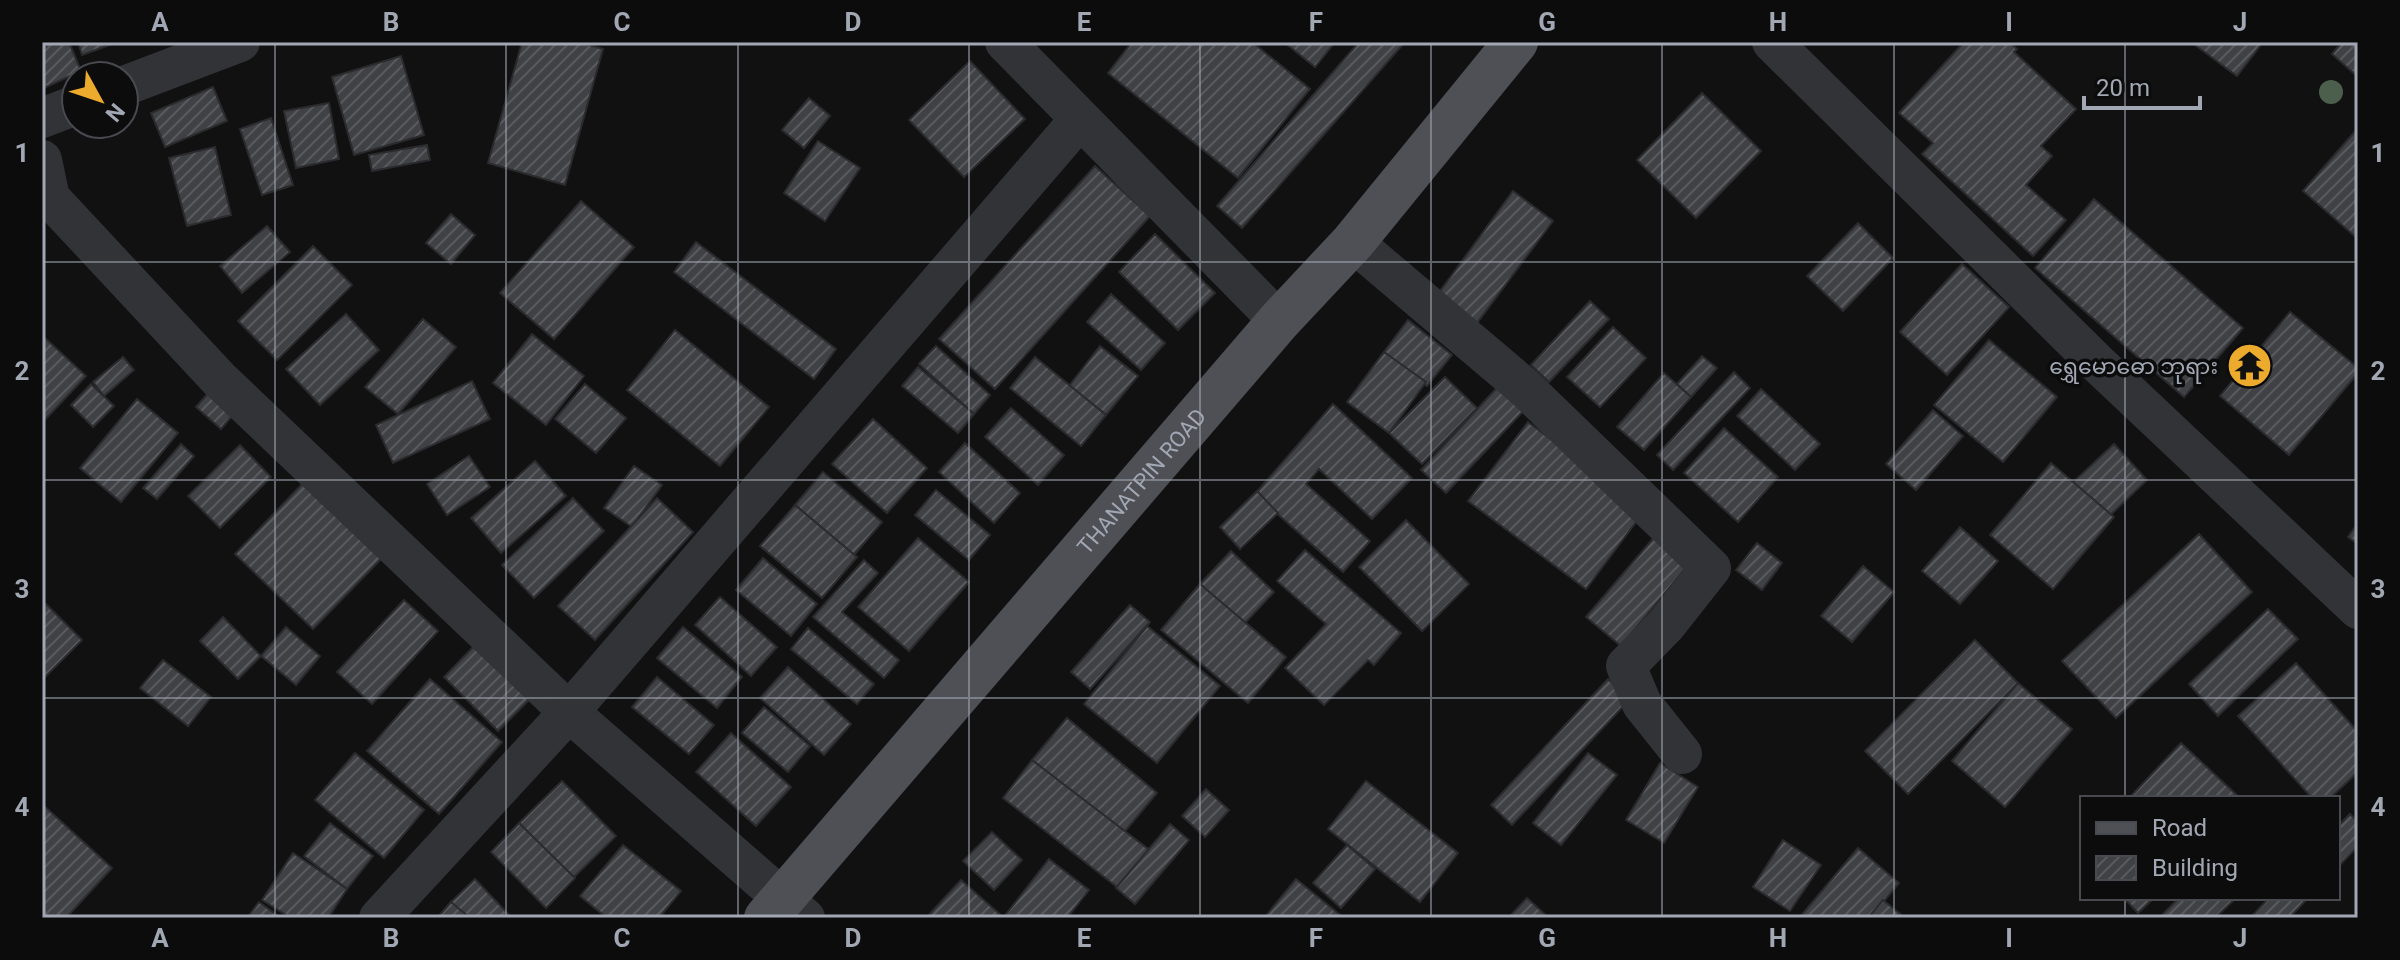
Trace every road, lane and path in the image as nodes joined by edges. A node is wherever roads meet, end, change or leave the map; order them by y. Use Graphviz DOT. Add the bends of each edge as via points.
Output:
graph roads {
  1 [pos="240,42"];
  2 [pos="1005,42"];
  3 [pos="1516,42"];
  4 [pos="1772,42"];
  5 [pos="140,80"];
  6 [pos="1080,119"];
  7 [pos="42,160"];
  8 [pos="1353,242"];
  9 [pos="1279,321"];
  10 [pos="2358,609"];
  11 [pos="569,712"];
  12 [pos="1682,754"];
  13 [pos="785,912"];
  14 [pos="379,918"];
  1 -- 5 [label="street"];
  2 -- 6 [label="street"];
  3 -- 8 [label="main road, THANATPIN ROAD"];
  4 -- 10 [label="street" via="2095,361"];
  6 -- 9 [label="street"];
  6 -- 11 [label="street"];
  7 -- 11 [label="street" via="50,198 219,379"];
  8 -- 9 [label="main road, THANATPIN ROAD"];
  8 -- 12 [label="street" via="1525,388 1711,568 1626,666 1642,704"];
  9 -- 13 [label="main road, THANATPIN ROAD"];
  11 -- 13 [label="street"];
  11 -- 14 [label="street"];
}
